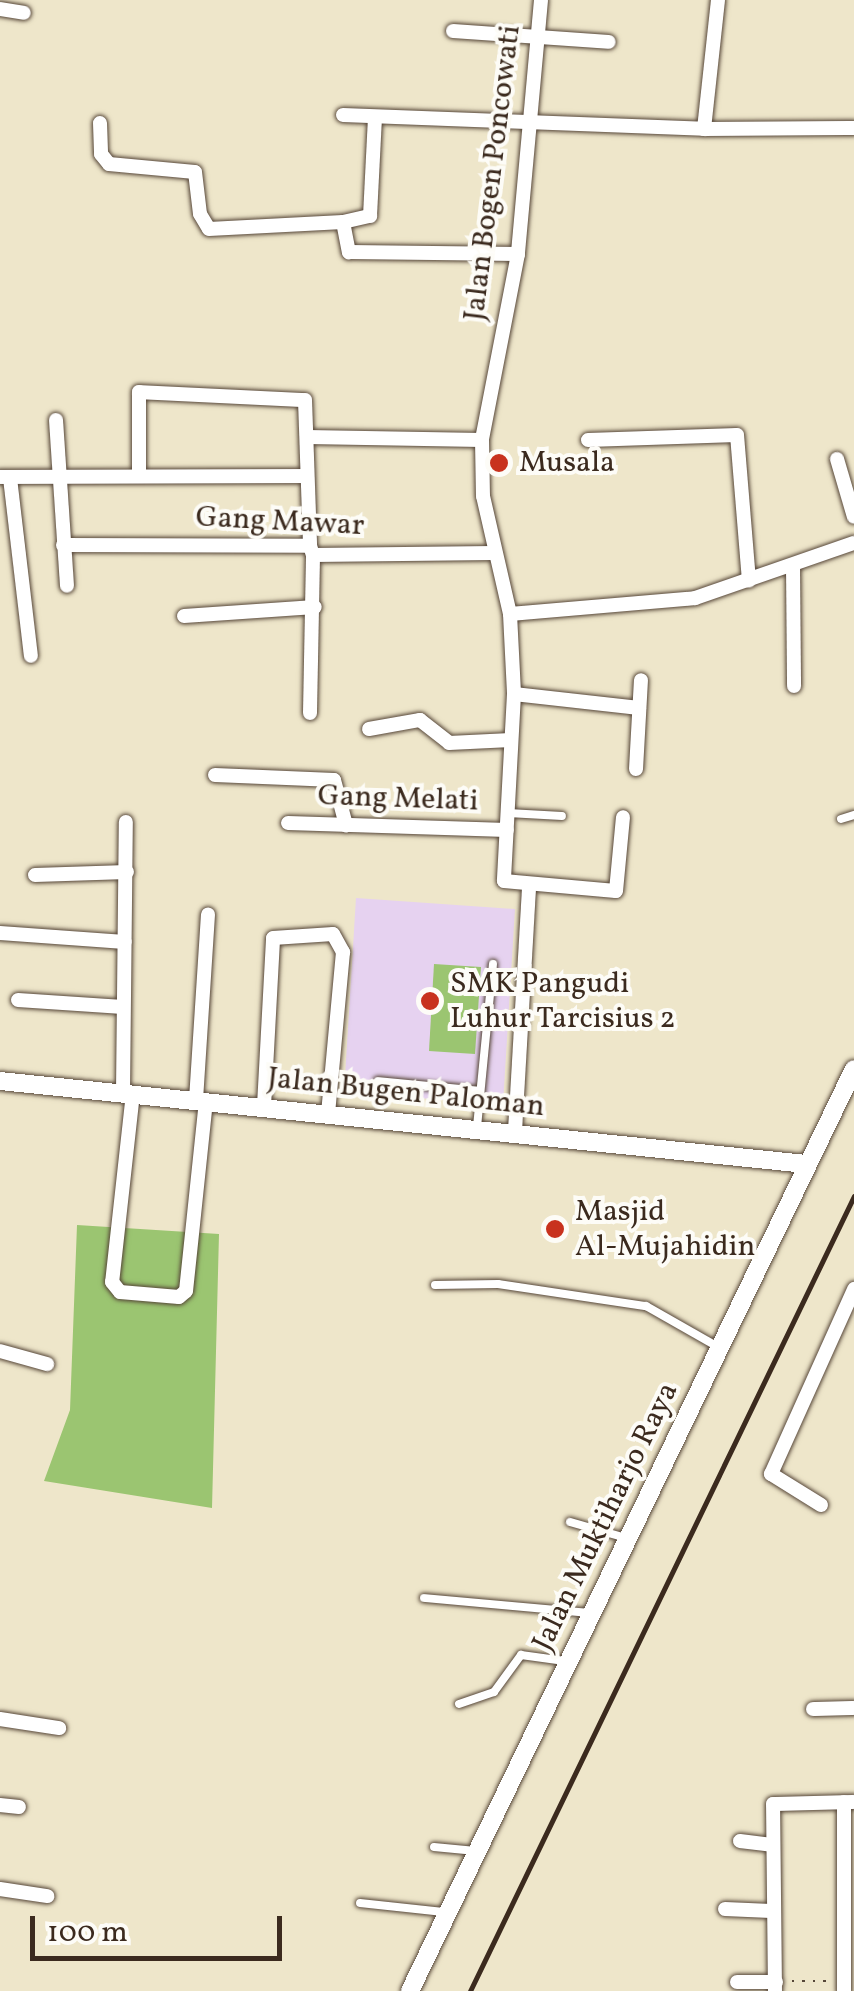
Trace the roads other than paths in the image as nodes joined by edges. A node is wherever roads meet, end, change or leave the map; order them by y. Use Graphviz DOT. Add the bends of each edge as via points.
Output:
graph roads {
  1 [pos="540,0"];
  2 [pos="718,0"];
  3 [pos="0,9"];
  4 [pos="24,14"];
  5 [pos="454,31"];
  6 [pos="538,38"];
  7 [pos="609,42"];
  8 [pos="344,115"];
  9 [pos="375,117"];
  10 [pos="530,120"];
  11 [pos="100,123"];
  12 [pos="854,128"];
  13 [pos="704,129"];
  14 [pos="343,222"];
  15 [pos="518,254"];
  16 [pos="56,420"];
  17 [pos="307,437"];
  18 [pos="482,440"];
  19 [pos="588,440"];
  20 [pos="837,459"];
  21 [pos="139,474"];
  22 [pos="58,476"];
  23 [pos="304,476"];
  24 [pos="5,478"];
  25 [pos="854,517"];
  26 [pos="854,542"];
  27 [pos="63,545"];
  28 [pos="312,550"];
  29 [pos="494,553"];
  30 [pos="792,565"];
  31 [pos="749,582"];
  32 [pos="68,586"];
  33 [pos="315,607"];
  34 [pos="510,614"];
  35 [pos="184,616"];
  36 [pos="32,656"];
  37 [pos="641,680"];
  38 [pos="794,686"];
  39 [pos="514,694"];
  40 [pos="639,708"];
  41 [pos="310,713"];
  42 [pos="369,729"];
  43 [pos="511,740"];
  44 [pos="636,769"];
  45 [pos="215,775"];
  46 [pos="508,813"];
  47 [pos="854,814"];
  48 [pos="562,816"];
  49 [pos="623,816"];
  50 [pos="841,818"];
  51 [pos="126,822"];
  52 [pos="288,823"];
  53 [pos="346,824"];
  54 [pos="507,830"];
  55 [pos="127,872"];
  56 [pos="34,875"];
  57 [pos="529,888"];
  58 [pos="208,914"];
  59 [pos="0,933"];
  60 [pos="126,942"];
  61 [pos="493,964"];
  62 [pos="18,1000"];
  63 [pos="123,1007"];
  64 [pos="854,1069"];
  65 [pos="378,1080"];
  66 [pos="0,1081"];
  67 [pos="128,1092"];
  68 [pos="480,1092"];
  69 [pos="201,1100"];
  70 [pos="264,1106"];
  71 [pos="328,1112"];
  72 [pos="478,1127"];
  73 [pos="515,1131"];
  74 [pos="806,1164"];
  75 [pos="436,1286"];
  76 [pos="854,1289"];
  77 [pos="720,1348"];
  78 [pos="0,1352"];
  79 [pos="47,1364"];
  80 [pos="821,1505"];
  81 [pos="570,1522"];
  82 [pos="626,1538"];
  83 [pos="424,1598"];
  84 [pos="588,1613"];
  85 [pos="565,1661"];
  86 [pos="459,1704"];
  87 [pos="854,1708"];
  88 [pos="813,1709"];
  89 [pos="0,1719"];
  90 [pos="59,1728"];
  91 [pos="849,1802"];
  92 [pos="0,1805"];
  93 [pos="19,1807"];
  94 [pos="740,1841"];
  95 [pos="772,1845"];
  96 [pos="434,1848"];
  97 [pos="476,1851"];
  98 [pos="0,1889"];
  99 [pos="47,1896"];
  100 [pos="360,1903"];
  101 [pos="725,1909"];
  102 [pos="772,1911"];
  103 [pos="444,1912"];
  104 [pos="850,1944"];
  105 [pos="736,1982"];
  106 [pos="775,1986"];
  107 [pos="844,1986"];
  108 [pos="414,1990"];
  1 -- 6 [label="street, Jalan Bogen Poncowati"];
  2 -- 13 [label="street"];
  3 -- 4 [label="street"];
  5 -- 6 [label="street"];
  6 -- 7 [label="street"];
  6 -- 10 [label="street, Jalan Bogen Poncowati"];
  8 -- 9 [label="street"];
  9 -- 10 [label="street"];
  9 -- 14 [label="street" via="370,216"];
  10 -- 13 [label="street"];
  10 -- 15 [label="street, Jalan Bogen Poncowati"];
  11 -- 14 [label="street" via="100,154 109,164 195,172 200,214 210,229"];
  12 -- 13 [label="street"];
  14 -- 15 [label="street" via="349,252"];
  15 -- 18 [label="street, Jalan Bogen Poncowati"];
  16 -- 22 [label="street"];
  17 -- 18 [label="street"];
  17 -- 21 [label="street" via="305,400 139,392"];
  17 -- 23 [label="street"];
  18 -- 29 [label="street, Jalan Bogen Poncowati"];
  19 -- 31 [label="street" via="736,434"];
  20 -- 25 [label="street"];
  21 -- 22 [label="street"];
  21 -- 23 [label="street"];
  22 -- 24 [label="street"];
  22 -- 27 [label="street"];
  23 -- 28 [label="street"];
  24 -- 36 [label="street"];
  26 -- 30 [label="street"];
  27 -- 28 [label="street, Gang Mawar"];
  27 -- 32 [label="street"];
  28 -- 29 [label="street, Gang Mawar"];
  28 -- 33 [label="street"];
  29 -- 34 [label="street, Jalan Bogen Poncowati"];
  30 -- 31 [label="street"];
  30 -- 38 [label="street"];
  31 -- 34 [label="street" via="695,598"];
  33 -- 35 [label="street"];
  33 -- 41 [label="street"];
  34 -- 39 [label="street, Jalan Bogen Poncowati"];
  37 -- 40 [label="street"];
  39 -- 40 [label="street"];
  39 -- 43 [label="street, Jalan Bogen Poncowati"];
  40 -- 44 [label="street"];
  42 -- 43 [label="street" via="420,720 449,743"];
  43 -- 46 [label="street, Jalan Bogen Poncowati"];
  45 -- 53 [label="street" via="334,780"];
  46 -- 48 [label="lane"];
  46 -- 54 [label="street, Jalan Bogen Poncowati"];
  47 -- 50 [label="lane"];
  49 -- 57 [label="street" via="616,891"];
  51 -- 55 [label="street"];
  52 -- 53 [label="street, Gang Melati"];
  53 -- 54 [label="street, Gang Melati"];
  54 -- 57 [label="street, Jalan Bogen Poncowati" via="508,884"];
  55 -- 56 [label="street"];
  55 -- 60 [label="street"];
  57 -- 73 [label="street"];
  58 -- 69 [label="street"];
  59 -- 60 [label="street"];
  60 -- 63 [label="street"];
  61 -- 68 [label="lane"];
  62 -- 63 [label="street"];
  63 -- 67 [label="street"];
  64 -- 74 [label="street, Jalan Muktiharjo Raya"];
  65 -- 68 [label="lane"];
  66 -- 67 [label="street, Jalan Bugen Paloman"];
  67 -- 69 [label="street, Jalan Bugen Paloman"];
  67 -- 69 [label="street" via="112,1282 120,1292 179,1297 186,1291"];
  68 -- 72 [label="lane"];
  69 -- 70 [label="street, Jalan Bugen Paloman"];
  70 -- 71 [label="street, Jalan Bugen Paloman"];
  70 -- 71 [label="street" via="273,938 332,934 343,952"];
  71 -- 72 [label="street, Jalan Bugen Paloman"];
  72 -- 73 [label="street, Jalan Bugen Paloman"];
  73 -- 74 [label="street, Jalan Bugen Paloman"];
  74 -- 77 [label="street, Jalan Muktiharjo Raya"];
  75 -- 77 [label="lane" via="498,1284 646,1306"];
  76 -- 80 [label="street" via="771,1474"];
  77 -- 82 [label="street, Jalan Muktiharjo Raya"];
  78 -- 79 [label="street"];
  81 -- 82 [label="lane"];
  82 -- 84 [label="street, Jalan Muktiharjo Raya"];
  83 -- 84 [label="lane"];
  84 -- 85 [label="street, Jalan Muktiharjo Raya"];
  85 -- 86 [label="lane" via="521,1655 494,1692"];
  85 -- 97 [label="street, Jalan Muktiharjo Raya"];
  87 -- 88 [label="street"];
  89 -- 90 [label="street"];
  91 -- 95 [label="street" via="776,1802"];
  91 -- 104 [label="street"];
  92 -- 93 [label="street"];
  94 -- 95 [label="street"];
  95 -- 102 [label="street"];
  96 -- 97 [label="lane"];
  97 -- 103 [label="street, Jalan Muktiharjo Raya"];
  98 -- 99 [label="street"];
  100 -- 103 [label="lane"];
  101 -- 102 [label="street"];
  102 -- 106 [label="street"];
  103 -- 108 [label="street, Jalan Muktiharjo Raya"];
  104 -- 107 [label="street"];
  105 -- 106 [label="street"];
}
